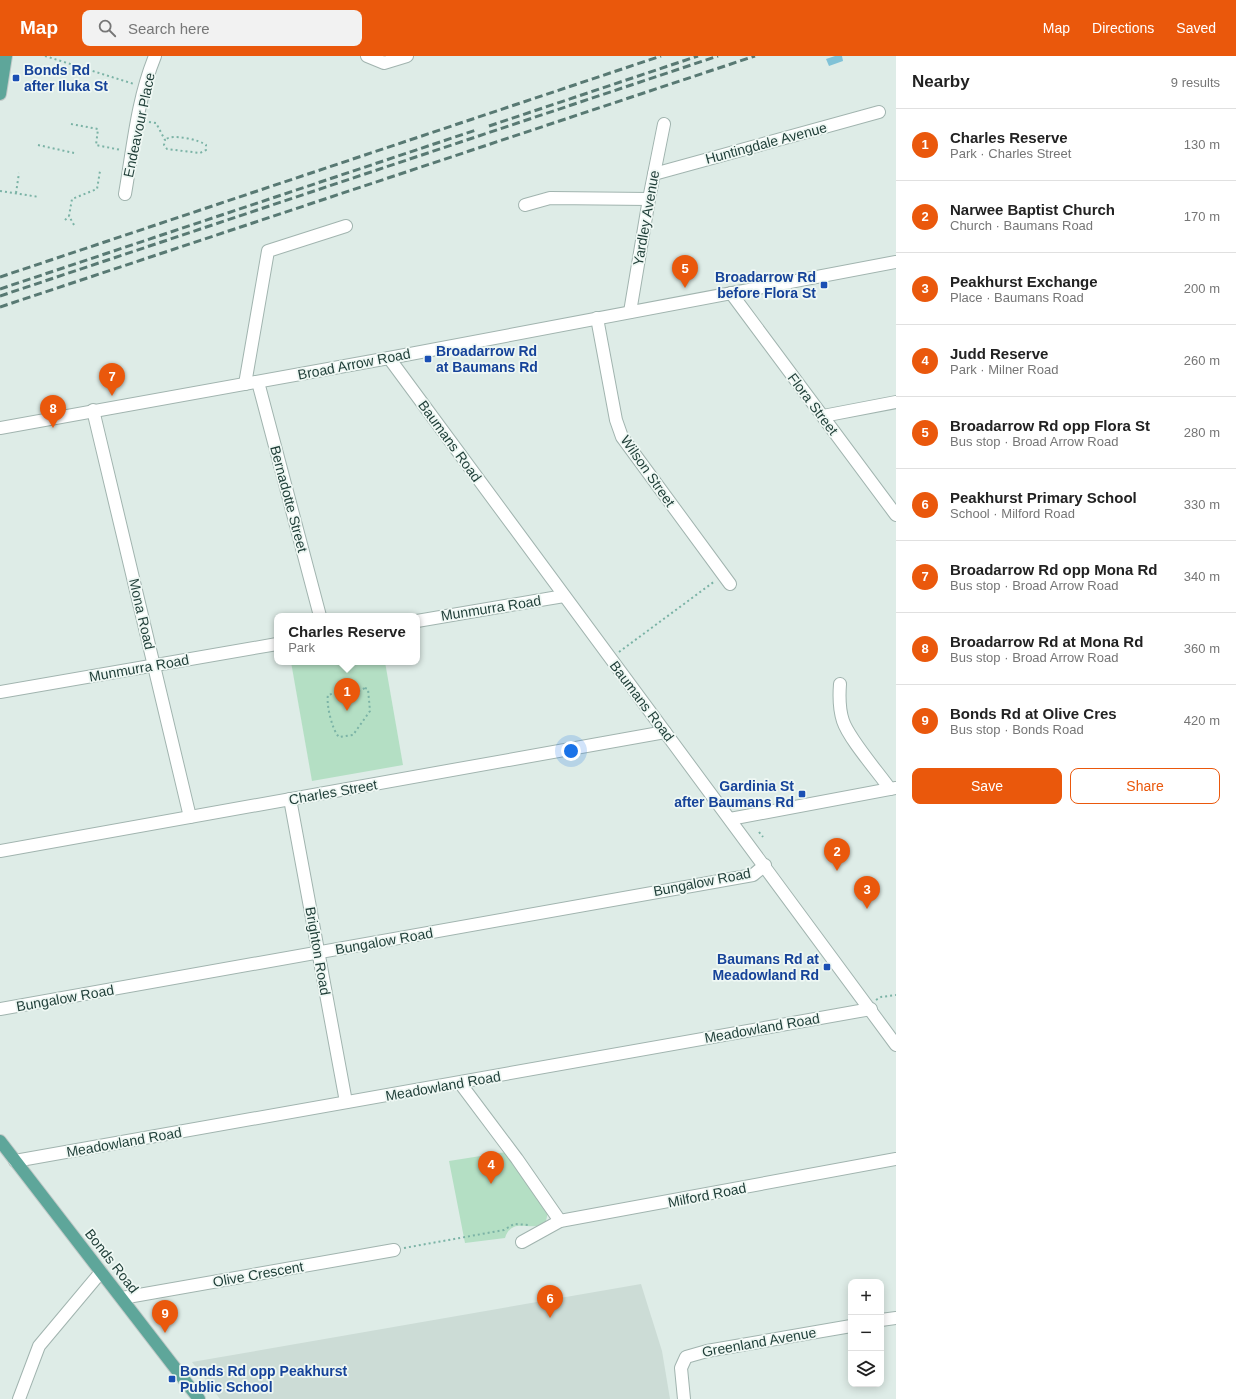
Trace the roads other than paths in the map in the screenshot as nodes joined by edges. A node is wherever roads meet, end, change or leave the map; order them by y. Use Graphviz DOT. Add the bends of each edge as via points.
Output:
graph roads {
  1 [pos="6,56"];
  2 [pos="155,56"];
  3 [pos="407,56"];
  4 [pos="369,57"];
  5 [pos="0,94"];
  6 [pos="879,112"];
  7 [pos="664,124"];
  8 [pos="654,174"];
  9 [pos="125,194"];
  10 [pos="649,199"];
  11 [pos="525,205"];
  12 [pos="346,226"];
  13 [pos="896,262"];
  14 [pos="730,293"];
  15 [pos="630,312"];
  16 [pos="597,318"];
  17 [pos="389,358"];
  18 [pos="258,382"];
  19 [pos="245,384"];
  20 [pos="896,402"];
  21 [pos="93,410"];
  22 [pos="823,416"];
  23 [pos="0,428"];
  24 [pos="896,515"];
  25 [pos="726,580"];
  26 [pos="564,596"];
  27 [pos="319,613"];
  28 [pos="420,620"];
  29 [pos="274,645"];
  30 [pos="154,666"];
  31 [pos="840,684"];
  32 [pos="0,692"];
  33 [pos="665,732"];
  34 [pos="893,788"];
  35 [pos="290,799"];
  36 [pos="190,817"];
  37 [pos="730,820"];
  38 [pos="0,851"];
  39 [pos="765,865"];
  40 [pos="319,952"];
  41 [pos="870,1007"];
  42 [pos="0,1009"];
  43 [pos="896,1045"];
  44 [pos="460,1083"];
  45 [pos="346,1102"];
  46 [pos="0,1141"];
  47 [pos="896,1159"];
  48 [pos="15,1161"];
  49 [pos="560,1221"];
  50 [pos="522,1242"];
  51 [pos="394,1250"];
  52 [pos="101,1272"];
  53 [pos="122,1298"];
  54 [pos="896,1318"];
  55 [pos="884,1320"];
  56 [pos="848,1327"];
  57 [pos="19,1399"];
  58 [pos="199,1399"];
  59 [pos="684,1399"];
  1 -- 5 [label="main road"];
  2 -- 9 [label="street, Endeavour Place" via="145,87"];
  3 -- 4 [label="street" via="384,62"];
  6 -- 8 [label="street, Huntingdale Avenue"];
  7 -- 8 [label="street, Yardley Avenue"];
  8 -- 10 [label="street, Yardley Avenue"];
  10 -- 11 [label="street" via="550,198"];
  10 -- 15 [label="street, Yardley Avenue"];
  12 -- 19 [label="street" via="268,251"];
  13 -- 14 [label="street, Broad Arrow Road"];
  14 -- 15 [label="street, Broad Arrow Road"];
  14 -- 22 [label="street, Flora Street"];
  15 -- 16 [label="street, Broad Arrow Road"];
  16 -- 17 [label="street, Broad Arrow Road"];
  16 -- 25 [label="street, Wilson Street" via="616,420 622,437"];
  17 -- 18 [label="street, Broad Arrow Road"];
  17 -- 26 [label="street, Baumans Road"];
  18 -- 19 [label="street, Broad Arrow Road"];
  18 -- 27 [label="street, Bernadotte Street"];
  19 -- 21 [label="street, Broad Arrow Road"];
  20 -- 22 [label="street"];
  21 -- 23 [label="street, Broad Arrow Road"];
  21 -- 30 [label="street, Mona Road"];
  22 -- 24 [label="street, Flora Street"];
  26 -- 28 [label="street, Munmurra Road"];
  26 -- 33 [label="street, Baumans Road"];
  29 -- 30 [label="street, Munmurra Road"];
  30 -- 32 [label="street, Munmurra Road"];
  30 -- 36 [label="street, Mona Road"];
  31 -- 34 [label="street" via="843,722 850,735"];
  33 -- 35 [label="street, Charles Street"];
  33 -- 37 [label="street, Baumans Road"];
  34 -- 37 [label="street"];
  35 -- 36 [label="street, Charles Street"];
  35 -- 40 [label="street, Brighton Road"];
  36 -- 38 [label="street, Charles Street"];
  37 -- 39 [label="street, Baumans Road"];
  39 -- 40 [label="street, Bungalow Road" via="753,875"];
  39 -- 41 [label="street, Baumans Road"];
  40 -- 42 [label="street, Bungalow Road"];
  40 -- 45 [label="street, Brighton Road"];
  41 -- 43 [label="street, Baumans Road"];
  41 -- 44 [label="street, Meadowland Road"];
  44 -- 45 [label="street, Meadowland Road"];
  44 -- 49 [label="street"];
  45 -- 48 [label="street, Meadowland Road"];
  46 -- 48 [label="main road, Bonds Road"];
  47 -- 49 [label="street, Milford Road"];
  48 -- 52 [label="main road, Bonds Road"];
  49 -- 50 [label="street, Milford Road"];
  51 -- 53 [label="street, Olive Crescent"];
  52 -- 53 [label="main road, Bonds Road"];
  52 -- 57 [label="street" via="39,1346"];
  53 -- 58 [label="main road, Bonds Road"];
  54 -- 55 [label="street"];
  56 -- 59 [label="street, Greenland Avenue" via="707,1351 686,1357 681,1368"];
}
